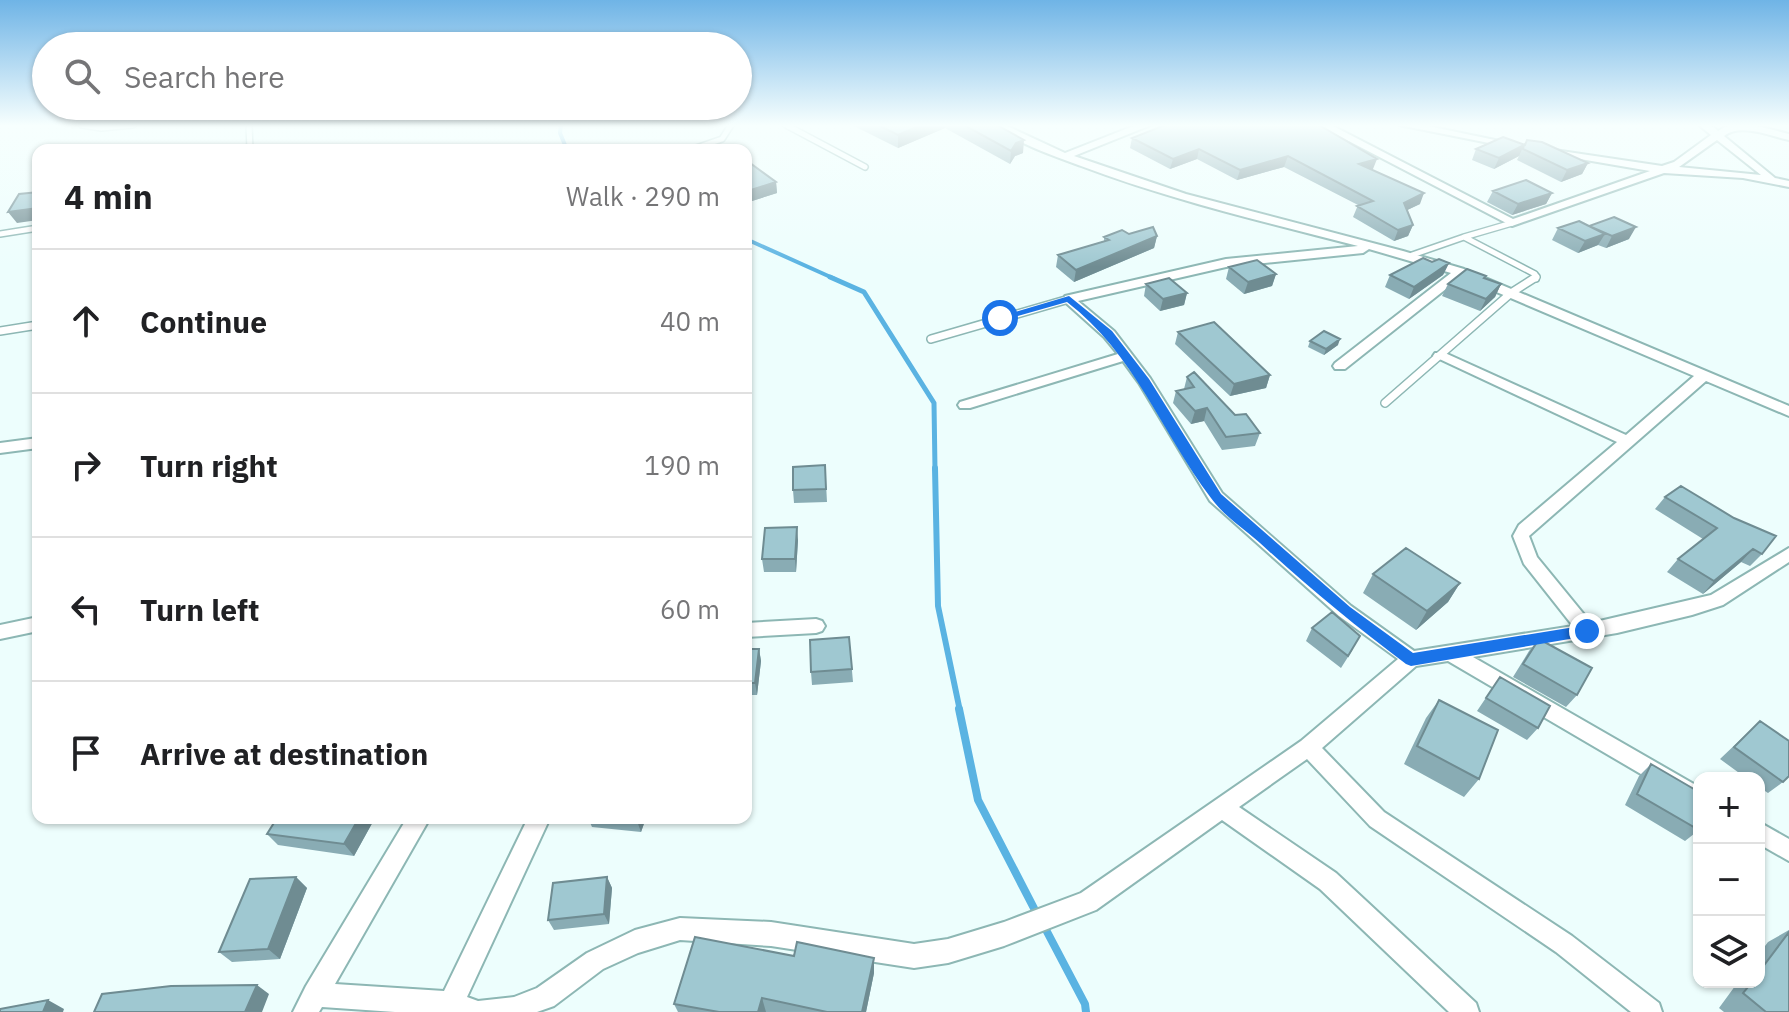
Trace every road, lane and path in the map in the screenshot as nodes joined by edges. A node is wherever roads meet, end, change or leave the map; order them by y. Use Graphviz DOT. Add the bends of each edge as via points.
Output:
graph roads {
  1 [pos="1115,172"];
  2 [pos="1414,172"];
  3 [pos="1650,172"];
  4 [pos="1690,172"];
  5 [pos="1765,172"];
  6 [pos="1776,181"];
  7 [pos="1789,186"];
  8 [pos="1512,223"];
  9 [pos="32,229"];
  10 [pos="0,234"];
  11 [pos="1464,237"];
  12 [pos="1384,248"];
  13 [pos="1412,255"];
  14 [pos="1460,272"];
  15 [pos="1511,293"];
  16 [pos="1069,299"];
  17 [pos="32,326"];
  18 [pos="0,331"];
  19 [pos="931,339"];
  20 [pos="1126,356"];
  21 [pos="1440,356"];
  22 [pos="1340,366"];
  23 [pos="1703,376"];
  24 [pos="1385,403"];
  25 [pos="965,405"];
  26 [pos="1789,411"];
  27 [pos="1627,441"];
  28 [pos="32,444"];
  29 [pos="0,448"];
  30 [pos="1789,554"];
  31 [pos="32,625"];
  32 [pos="816,626"];
  33 [pos="752,630"];
  34 [pos="1587,631"];
  35 [pos="0,632"];
  36 [pos="1451,653"];
  37 [pos="1411,659"];
  38 [pos="1308,747"];
  39 [pos="1693,794"];
  40 [pos="1221,807"];
  41 [pos="415,824"];
  42 [pos="536,824"];
  43 [pos="1765,836"];
  44 [pos="1789,851"];
  45 [pos="310,1003"];
  46 [pos="451,1004"];
  47 [pos="479,1012"];
  48 [pos="1467,1012"];
  49 [pos="1650,1012"];
  1 -- 12 [label="street" via="1255,216"];
  2 -- 8 [label="street"];
  3 -- 8 [label="street"];
  4 -- 6 [label="street"];
  5 -- 6 [label="street"];
  6 -- 7 [label="street"];
  8 -- 11 [label="lane"];
  9 -- 10 [label="lane"];
  11 -- 13 [label="lane"];
  11 -- 15 [label="lane" via="1538,276"];
  12 -- 13 [label="street"];
  12 -- 16 [label="street" via="1226,263"];
  13 -- 14 [label="street"];
  14 -- 15 [label="street"];
  14 -- 22 [label="street"];
  15 -- 21 [label="lane"];
  15 -- 23 [label="street"];
  16 -- 19 [label="lane"];
  16 -- 20 [label="street" via="1103,327"];
  17 -- 18 [label="lane"];
  20 -- 25 [label="street"];
  20 -- 37 [label="street" via="1216,497 1345,611"];
  21 -- 24 [label="lane"];
  21 -- 27 [label="street"];
  23 -- 26 [label="street"];
  23 -- 27 [label="street"];
  27 -- 34 [label="street" via="1521,536 1530,560"];
  28 -- 29 [label="street"];
  30 -- 34 [label="street" via="1717,600"];
  31 -- 35 [label="street"];
  32 -- 33 [label="street"];
  34 -- 36 [label="street"];
  36 -- 37 [label="street"];
  36 -- 39 [label="street"];
  37 -- 38 [label="street"];
  38 -- 40 [label="street"];
  38 -- 49 [label="street" via="1377,819 1564,944"];
  40 -- 47 [label="street" via="1088,902 948,951 914,956 771,934 680,929 595,961 545,997 514,1009"];
  40 -- 48 [label="street" via="1328,881"];
  41 -- 45 [label="street"];
  42 -- 46 [label="street"];
  43 -- 44 [label="street"];
  45 -- 46 [label="street"];
  46 -- 47 [label="street"];
}
